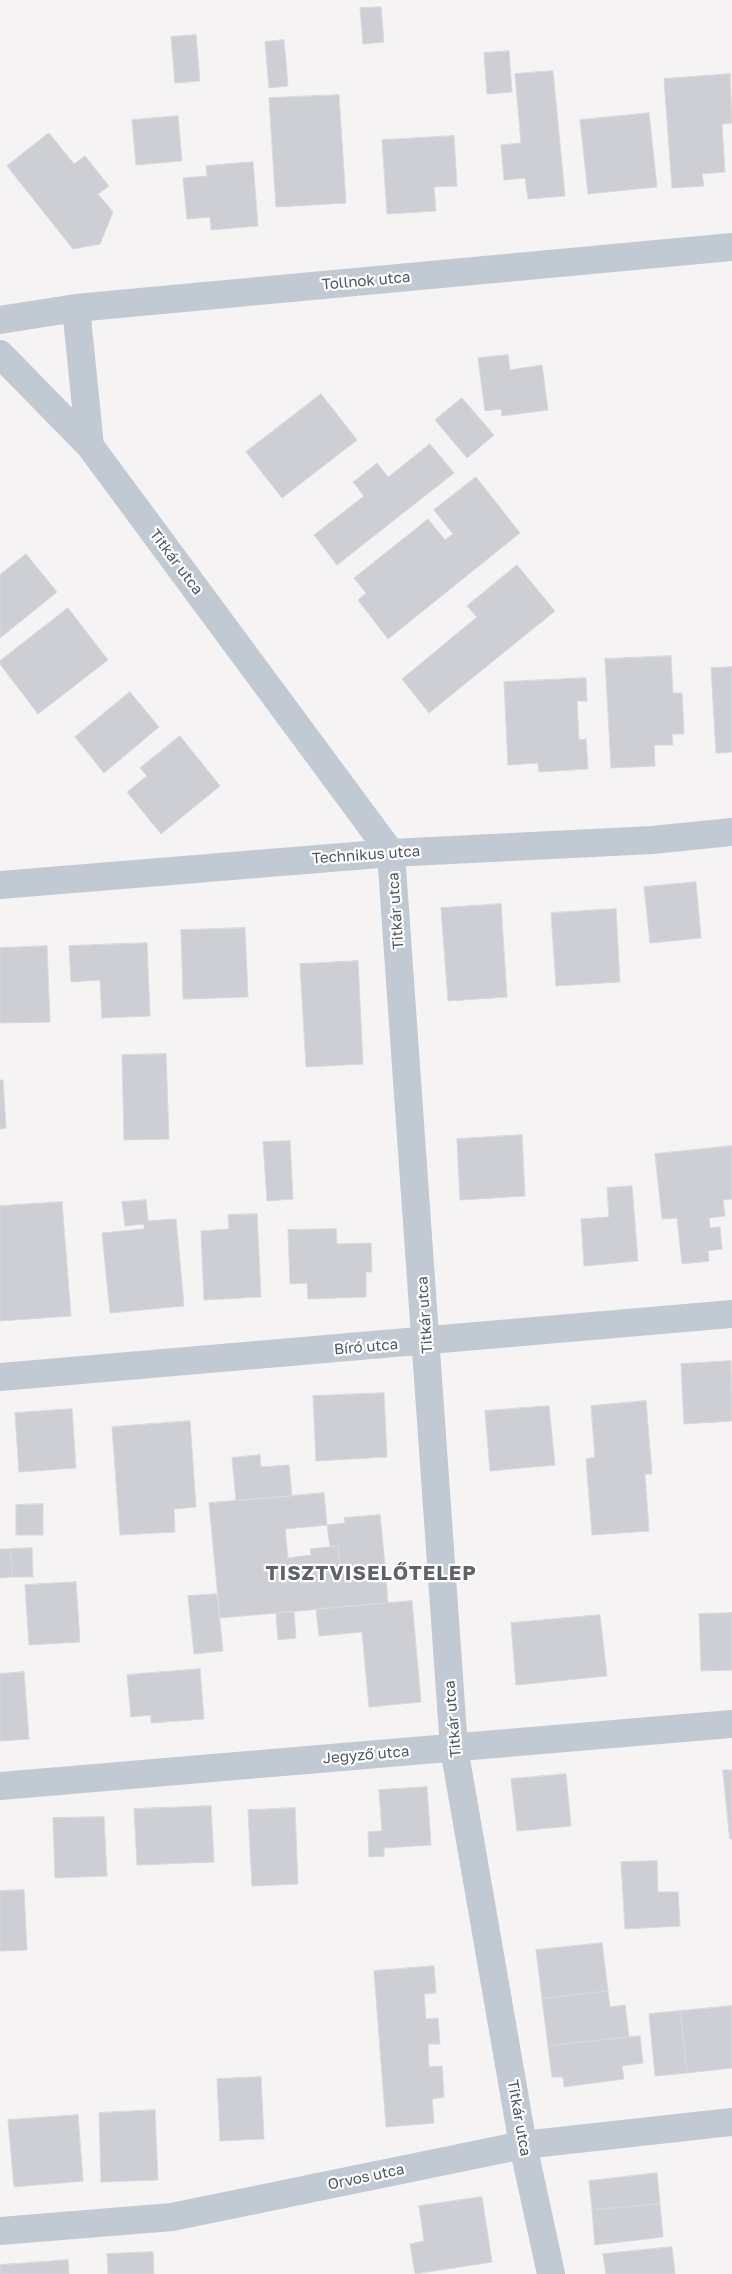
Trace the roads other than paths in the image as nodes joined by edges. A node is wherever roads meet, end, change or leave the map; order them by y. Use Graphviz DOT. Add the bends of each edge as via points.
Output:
graph roads {
  1 [pos="732,246"];
  2 [pos="76,308"];
  3 [pos="0,320"];
  4 [pos="0,354"];
  5 [pos="90,446"];
  6 [pos="732,832"];
  7 [pos="391,853"];
  8 [pos="0,885"];
  9 [pos="732,1314"];
  10 [pos="427,1342"];
  11 [pos="0,1377"];
  12 [pos="732,1724"];
  13 [pos="454,1748"];
  14 [pos="0,1786"];
  15 [pos="732,2122"];
  16 [pos="523,2145"];
  17 [pos="0,2231"];
  18 [pos="551,2274"];
  1 -- 2 [label="street, Tollnok utca"];
  2 -- 3 [label="street, Tollnok utca"];
  2 -- 5 [label="street"];
  4 -- 5 [label="street, Titkár utca"];
  5 -- 7 [label="street, Titkár utca"];
  6 -- 7 [label="street, Technikus utca" via="652,840"];
  7 -- 8 [label="street, Technikus utca"];
  7 -- 10 [label="street, Titkár utca"];
  9 -- 10 [label="street, Bíró utca"];
  10 -- 11 [label="street, Bíró utca"];
  10 -- 13 [label="street, Titkár utca"];
  12 -- 13 [label="street, Jegyző utca"];
  13 -- 14 [label="street, Jegyző utca"];
  13 -- 16 [label="street, Titkár utca"];
  15 -- 16 [label="street, Orvos utca"];
  16 -- 17 [label="street, Orvos utca" via="172,2217"];
  16 -- 18 [label="street, Titkár utca"];
}
